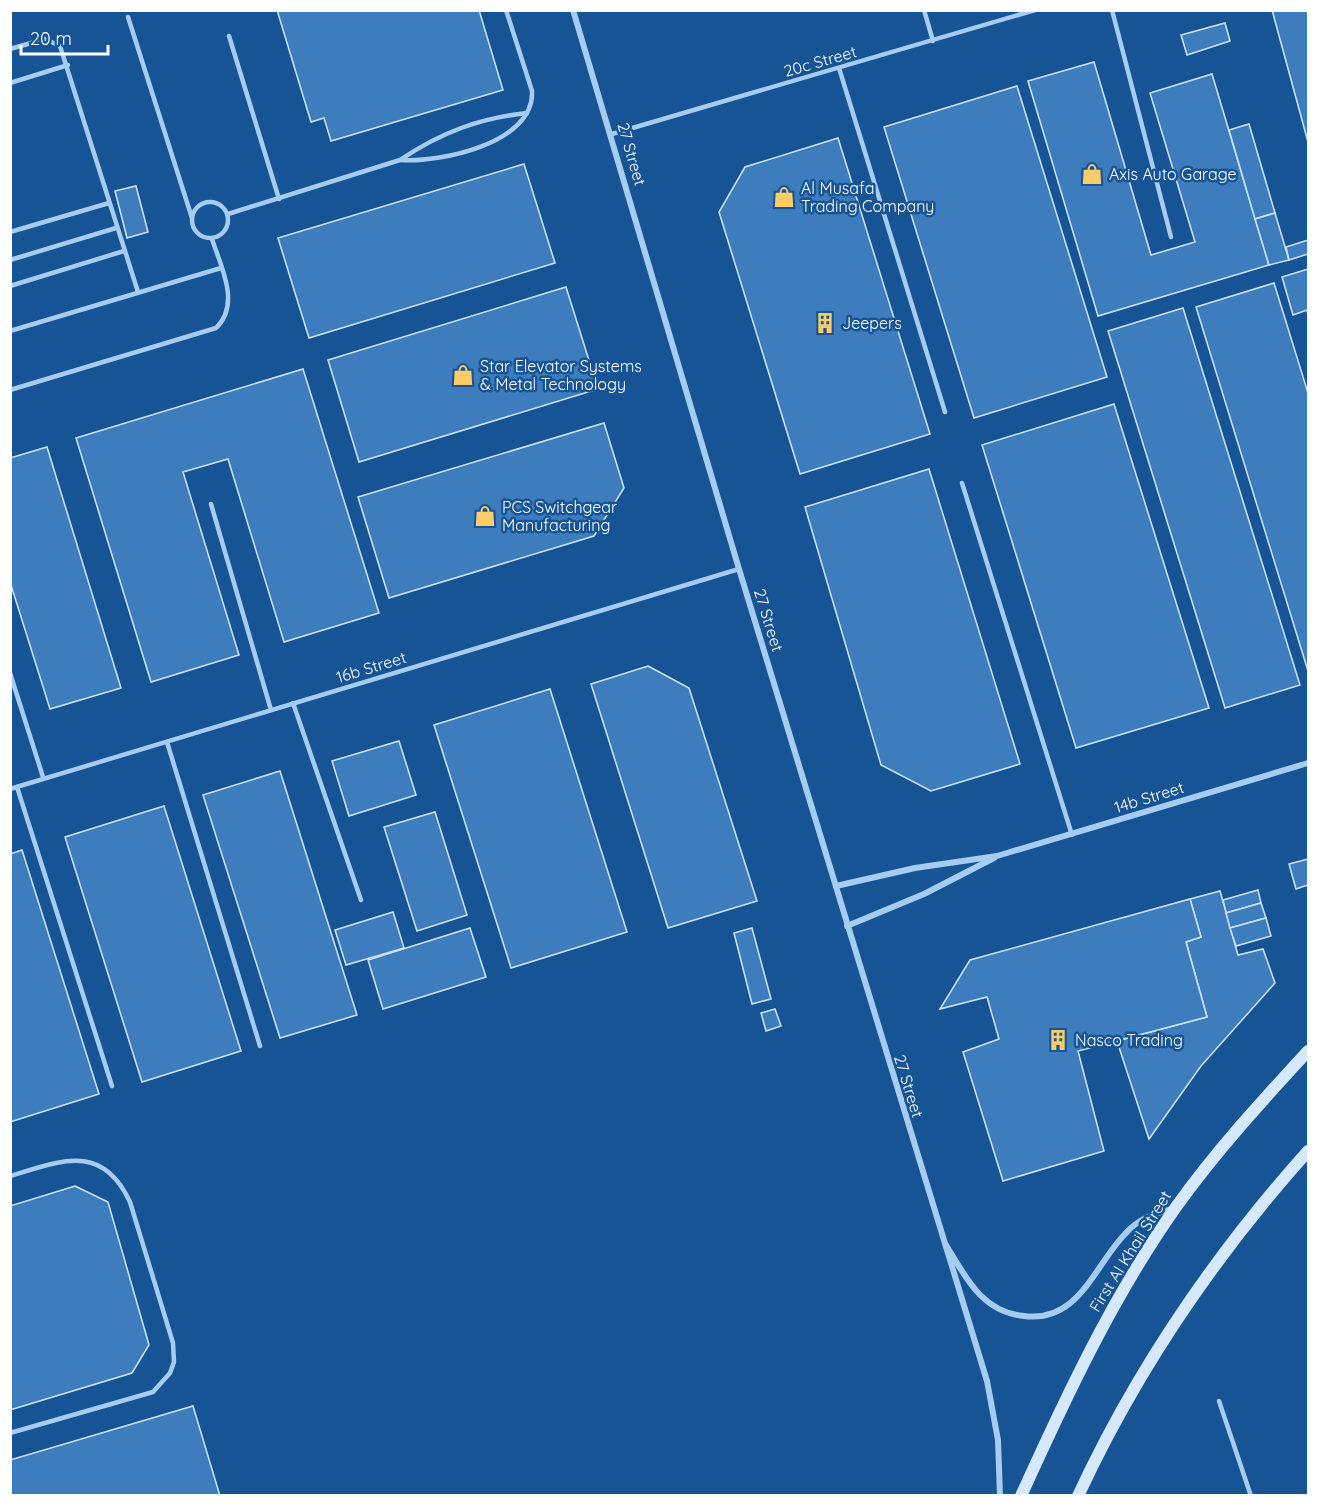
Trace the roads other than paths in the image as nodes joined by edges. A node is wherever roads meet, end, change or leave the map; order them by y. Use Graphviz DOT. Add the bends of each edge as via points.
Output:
graph roads {
  1 [pos="506,10"];
  2 [pos="573,10"];
  3 [pos="924,10"];
  4 [pos="1035,10"];
  5 [pos="1112,10"];
  6 [pos="128,17"];
  7 [pos="230,36"];
  8 [pos="933,41"];
  9 [pos="10,49"];
  10 [pos="68,66"];
  11 [pos="839,68"];
  12 [pos="10,82"];
  13 [pos="527,113"];
  14 [pos="612,134"];
  15 [pos="400,160"];
  16 [pos="279,199"];
  17 [pos="109,203"];
  18 [pos="228,214"];
  19 [pos="192,218"];
  20 [pos="116,228"];
  21 [pos="10,232"];
  22 [pos="1171,237"];
  23 [pos="212,239"];
  24 [pos="124,251"];
  25 [pos="10,260"];
  26 [pos="221,268"];
  27 [pos="10,286"];
  28 [pos="138,292"];
  29 [pos="10,331"];
  30 [pos="10,390"];
  31 [pos="945,412"];
  32 [pos="962,483"];
  33 [pos="211,504"];
  34 [pos="739,569"];
  35 [pos="10,673"];
  36 [pos="293,703"];
  37 [pos="271,710"];
  38 [pos="167,741"];
  39 [pos="1308,763"];
  40 [pos="43,777"];
  41 [pos="17,787"];
  42 [pos="10,789"];
  43 [pos="1072,835"];
  44 [pos="997,856"];
  45 [pos="836,886"];
  46 [pos="361,900"];
  47 [pos="847,926"];
  48 [pos="260,1046"];
  49 [pos="1308,1051"];
  50 [pos="111,1086"];
  51 [pos="1308,1151"];
  52 [pos="10,1176"];
  53 [pos="1175,1208"];
  54 [pos="941,1237"];
  55 [pos="1219,1401"];
  56 [pos="10,1433"];
  57 [pos="1000,1496"];
  58 [pos="1021,1496"];
  59 [pos="1078,1496"];
  60 [pos="1251,1496"];
  1 -- 13 [label="lane" via="532,91"];
  2 -- 14 [label="street, 27 Street"];
  3 -- 8 [label="lane"];
  4 -- 8 [label="lane, 20c Street"];
  5 -- 22 [label="lane"];
  6 -- 19 [label="lane"];
  7 -- 16 [label="lane"];
  8 -- 11 [label="lane, 20c Street"];
  9 -- 10 [label="lane" via="51,39 60,46"];
  10 -- 12 [label="lane"];
  10 -- 17 [label="lane"];
  11 -- 14 [label="lane, 20c Street"];
  11 -- 31 [label="lane"];
  13 -- 15 [label="lane" via="464,125"];
  13 -- 15 [label="lane" via="479,148 440,159"];
  14 -- 34 [label="street, 27 Street"];
  15 -- 16 [label="lane"];
  16 -- 18 [label="lane"];
  17 -- 20 [label="lane"];
  17 -- 21 [label="lane"];
  18 -- 19 [label="lane" via="224,207 208,201 201,204"];
  18 -- 23 [label="lane" via="226,230"];
  19 -- 23 [label="lane" via="197,233"];
  20 -- 24 [label="lane"];
  20 -- 25 [label="lane"];
  23 -- 26 [label="lane"];
  24 -- 27 [label="lane"];
  24 -- 28 [label="lane"];
  26 -- 28 [label="lane"];
  26 -- 30 [label="lane" via="230,307 216,328"];
  28 -- 29 [label="lane"];
  32 -- 43 [label="lane"];
  33 -- 37 [label="lane"];
  34 -- 36 [label="lane, 16b Street"];
  34 -- 45 [label="street, 27 Street"];
  35 -- 40 [label="lane"];
  36 -- 37 [label="lane, 16b Street"];
  36 -- 46 [label="lane"];
  37 -- 38 [label="lane, 16b Street"];
  38 -- 40 [label="lane, 16b Street"];
  38 -- 48 [label="lane"];
  39 -- 43 [label="street, 14b Street"];
  40 -- 41 [label="lane, 16b Street"];
  41 -- 42 [label="lane, 16b Street"];
  41 -- 50 [label="lane"];
  43 -- 44 [label="street, 14b Street"];
  44 -- 45 [label="street, 14b Street" via="915,868"];
  44 -- 47 [label="street, 14b Street" via="924,894"];
  45 -- 47 [label="street, 27 Street"];
  47 -- 54 [label="street, 27 Street"];
  49 -- 53 [label="main road, First Al Khail Street" via="1240,1125"];
  51 -- 59 [label="main road" via="1222,1255 1176,1320 1134,1388"];
  52 -- 56 [label="lane" via="67,1159 99,1167 122,1186 173,1343 174,1362 170,1373 153,1392"];
  53 -- 54 [label="street, 27 Street" via="1155,1212 1139,1221 1074,1301 1045,1315 1013,1315 984,1300"];
  53 -- 58 [label="main road, First Al Khail Street" via="1103,1326"];
  54 -- 57 [label="street, 27 Street" via="994,1410"];
  55 -- 60 [label="lane"];
}
